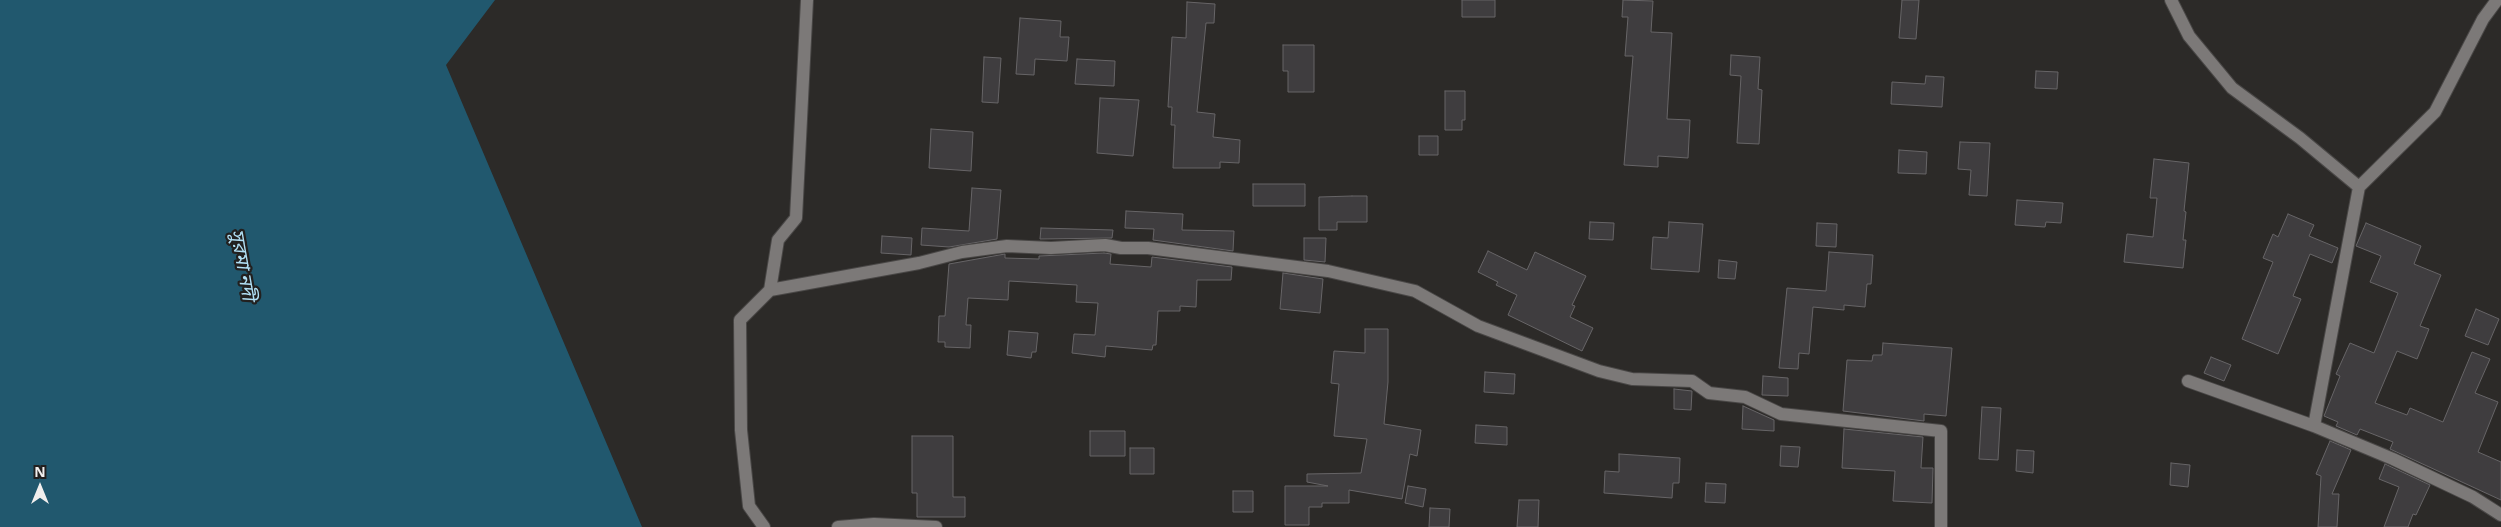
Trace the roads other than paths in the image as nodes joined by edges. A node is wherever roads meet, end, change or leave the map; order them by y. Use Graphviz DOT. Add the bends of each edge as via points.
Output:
graph roads {
  1 [pos="807,0"];
  2 [pos="2171,0"];
  3 [pos="2497,0"];
  4 [pos="2359,187"];
  5 [pos="770,290"];
  6 [pos="2188,381"];
  7 [pos="2314,426"];
  8 [pos="2501,515"];
  9 [pos="764,527"];
  10 [pos="838,527"];
  11 [pos="936,527"];
  12 [pos="1941,527"];
  1 -- 5 [label="street" via="796,218 778,240"];
  2 -- 4 [label="street" via="2189,36 2232,88"];
  3 -- 4 [label="street" via="2483,19 2435,112"];
  4 -- 7 [label="street"];
  5 -- 9 [label="street" via="740,320 741,430 749,506"];
  5 -- 12 [label="street" via="1007,246 1051,248 1105,244 1328,270 1415,291 1478,326 1599,371 1632,379 1692,381 1709,392 1745,397 1781,414 1941,431"];
  6 -- 7 [label="street"];
  7 -- 8 [label="street" via="2473,497"];
  10 -- 11 [label="street" via="874,524"];
}
